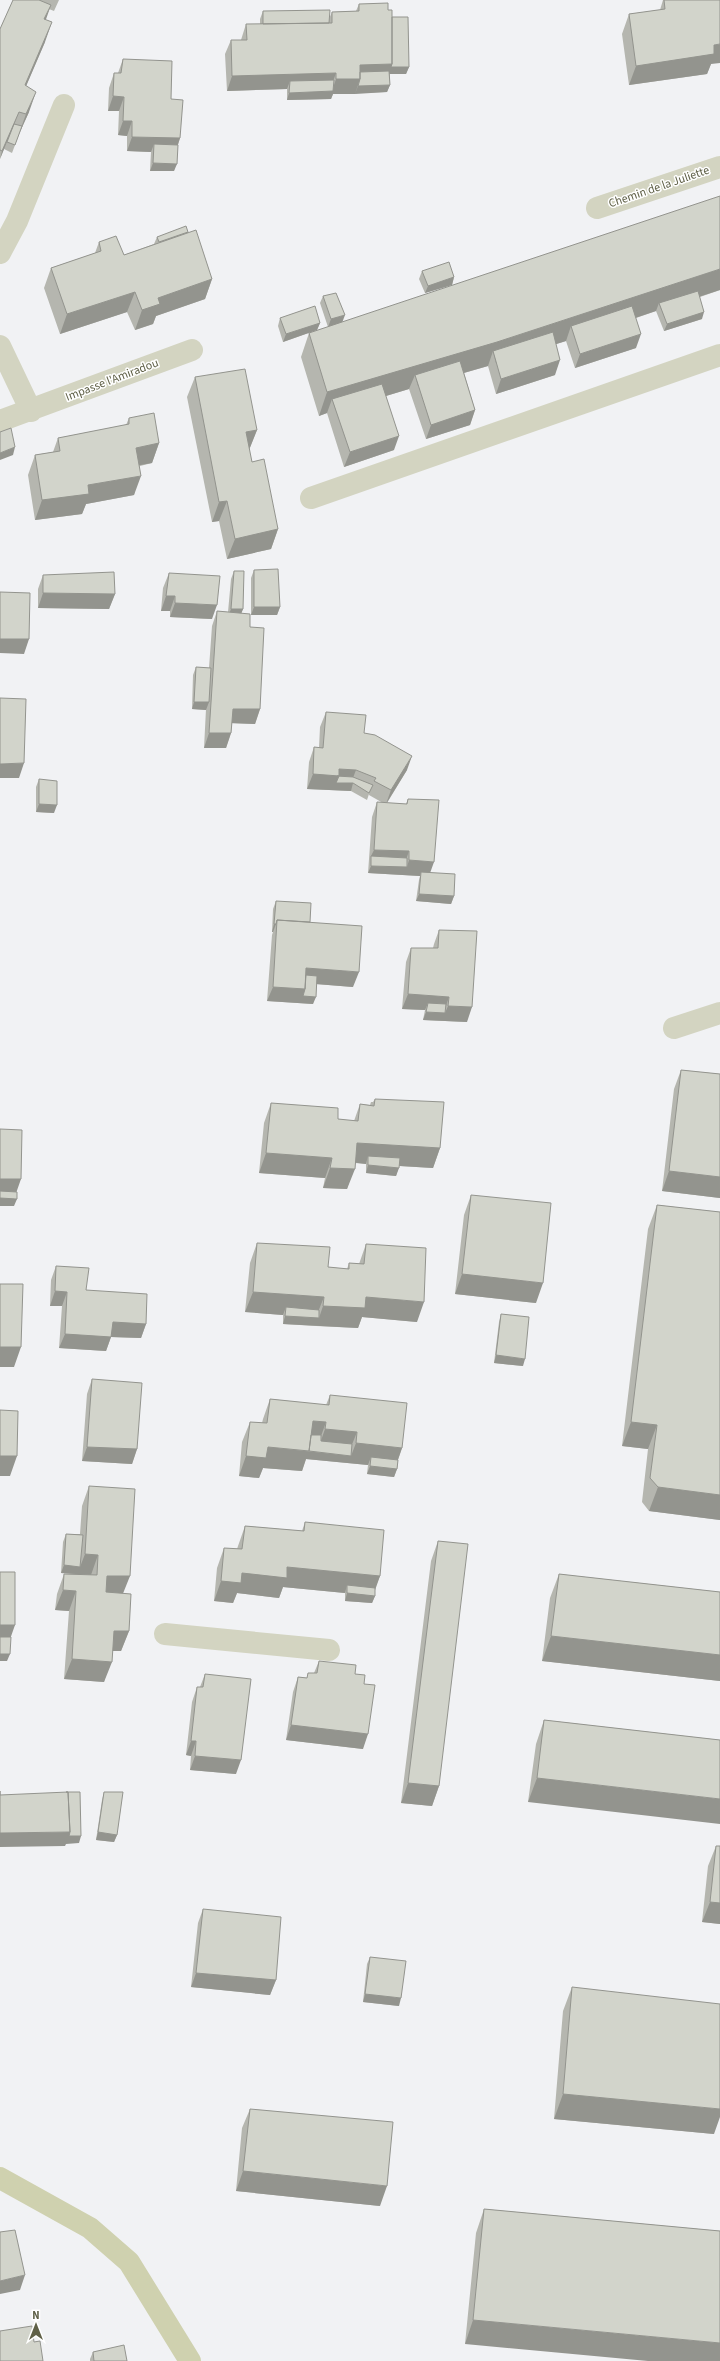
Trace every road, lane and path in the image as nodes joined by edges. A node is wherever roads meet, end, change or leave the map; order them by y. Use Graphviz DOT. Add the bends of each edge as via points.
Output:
graph roads {
  1 [pos="64,105"];
  2 [pos="720,167"];
  3 [pos="597,208"];
  4 [pos="0,253"];
  5 [pos="0,346"];
  6 [pos="192,350"];
  7 [pos="720,355"];
  8 [pos="31,411"];
  9 [pos="0,422"];
  10 [pos="311,498"];
  11 [pos="720,1013"];
  12 [pos="674,1028"];
  13 [pos="165,1634"];
  14 [pos="329,1650"];
  15 [pos="0,2178"];
  16 [pos="190,2361"];
  1 -- 4 [label="street" via="17,221"];
  2 -- 3 [label="street, Chemin de la Juliette"];
  5 -- 8 [label="street"];
  6 -- 8 [label="street, Impasse l'Amiradou"];
  7 -- 10 [label="street"];
  8 -- 9 [label="street, Impasse l'Amiradou"];
  11 -- 12 [label="street"];
  13 -- 14 [label="street"];
  15 -- 16 [label="main road" via="90,2228 129,2262"];
}
